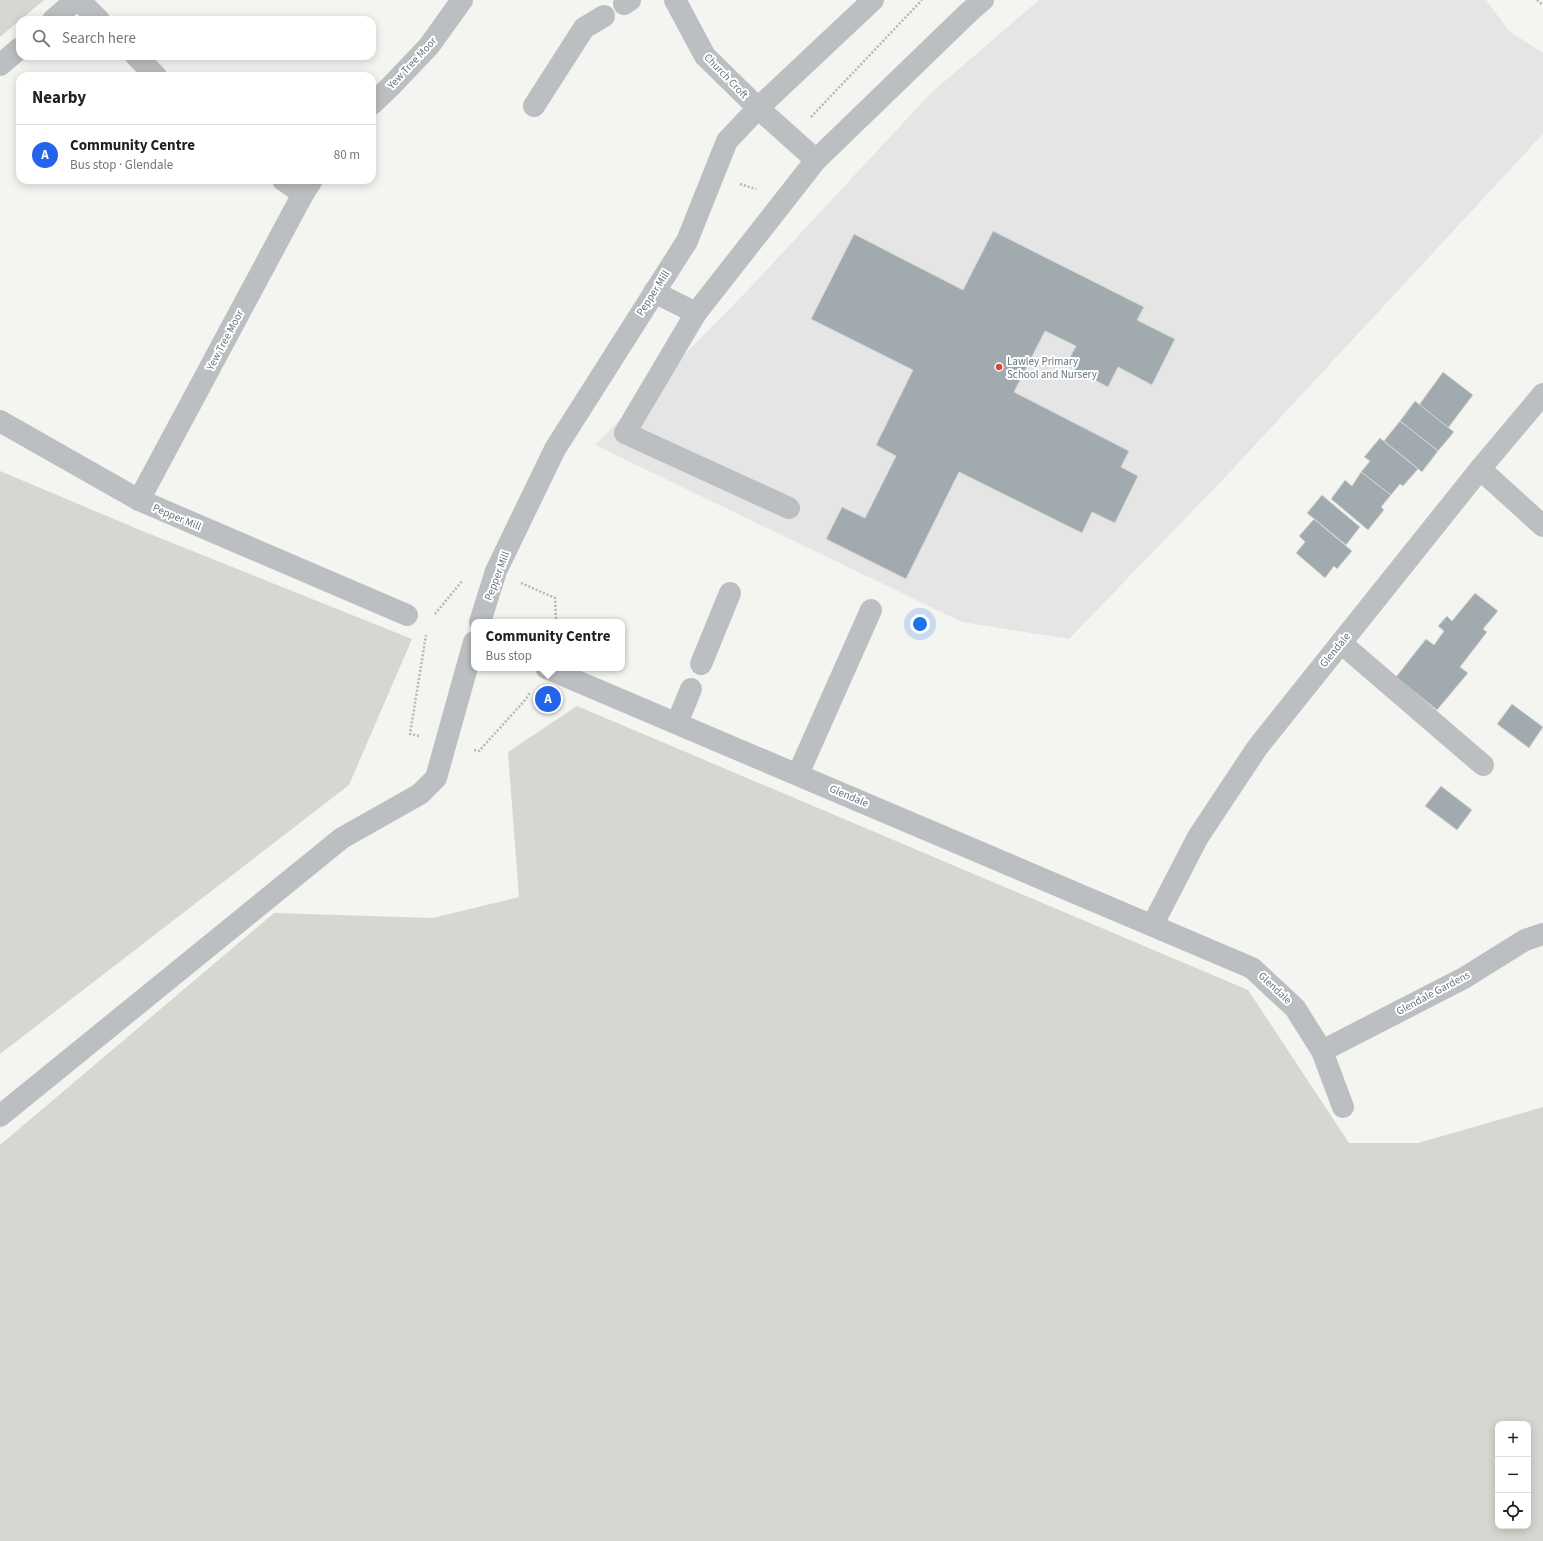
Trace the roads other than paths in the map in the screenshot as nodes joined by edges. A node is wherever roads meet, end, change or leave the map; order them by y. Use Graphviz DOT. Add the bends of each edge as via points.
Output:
graph roads {
  1 [pos="77,0"];
  2 [pos="462,0"];
  3 [pos="675,0"];
  4 [pos="873,0"];
  5 [pos="983,0"];
  6 [pos="58,16"];
  7 [pos="95,16"];
  8 [pos="604,16"];
  9 [pos="16,51"];
  10 [pos="140,60"];
  11 [pos="0,65"];
  12 [pos="152,72"];
  13 [pos="376,100"];
  14 [pos="534,106"];
  15 [pos="758,108"];
  16 [pos="816,160"];
  17 [pos="297,184"];
  18 [pos="308,187"];
  19 [pos="654,292"];
  20 [pos="696,313"];
  21 [pos="1543,394"];
  22 [pos="0,421"];
  23 [pos="1480,469"];
  24 [pos="139,500"];
  25 [pos="790,508"];
  26 [pos="1543,526"];
  27 [pos="730,593"];
  28 [pos="871,610"];
  29 [pos="407,615"];
  30 [pos="481,619"];
  31 [pos="1341,643"];
  32 [pos="471,654"];
  33 [pos="701,664"];
  34 [pos="553,671"];
  35 [pos="691,689"];
  36 [pos="677,723"];
  37 [pos="1483,765"];
  38 [pos="798,774"];
  39 [pos="1152,924"];
  40 [pos="1543,934"];
  41 [pos="1322,1051"];
  42 [pos="1343,1107"];
  43 [pos="0,1116"];
  1 -- 6 [label="street"];
  1 -- 7 [label="street"];
  2 -- 13 [label="street, Yew Tree Moor" via="429,46"];
  3 -- 15 [label="street, Church Croft" via="705,56"];
  4 -- 15 [label="street, Pepper Mill"];
  5 -- 16 [label="street"];
  8 -- 14 [label="street" via="584,28"];
  9 -- 11 [label="street"];
  10 -- 12 [label="street"];
  15 -- 16 [label="street, Church Croft"];
  15 -- 19 [label="street, Pepper Mill" via="727,141 687,241"];
  16 -- 20 [label="street"];
  17 -- 18 [label="street"];
  18 -- 24 [label="street, Yew Tree Moor"];
  19 -- 20 [label="street"];
  19 -- 30 [label="street, Pepper Mill" via="555,449 496,571"];
  20 -- 25 [label="street" via="625,433"];
  21 -- 23 [label="street, Glendale"];
  22 -- 24 [label="street, Pepper Mill"];
  23 -- 26 [label="street"];
  23 -- 31 [label="street, Glendale"];
  24 -- 29 [label="street, Pepper Mill"];
  27 -- 33 [label="street"];
  28 -- 38 [label="street"];
  31 -- 37 [label="street"];
  31 -- 39 [label="street, Glendale" via="1253,754 1198,837"];
  32 -- 43 [label="street" via="436,778 420,794 342,838"];
  34 -- 36 [label="street, Glendale"];
  35 -- 36 [label="street"];
  36 -- 38 [label="street, Glendale"];
  38 -- 39 [label="street, Glendale"];
  39 -- 41 [label="street, Glendale" via="1252,968 1295,1008"];
  40 -- 41 [label="street, Glendale Gardens" via="1525,940 1464,978"];
  41 -- 42 [label="street, Glendale"];
}
